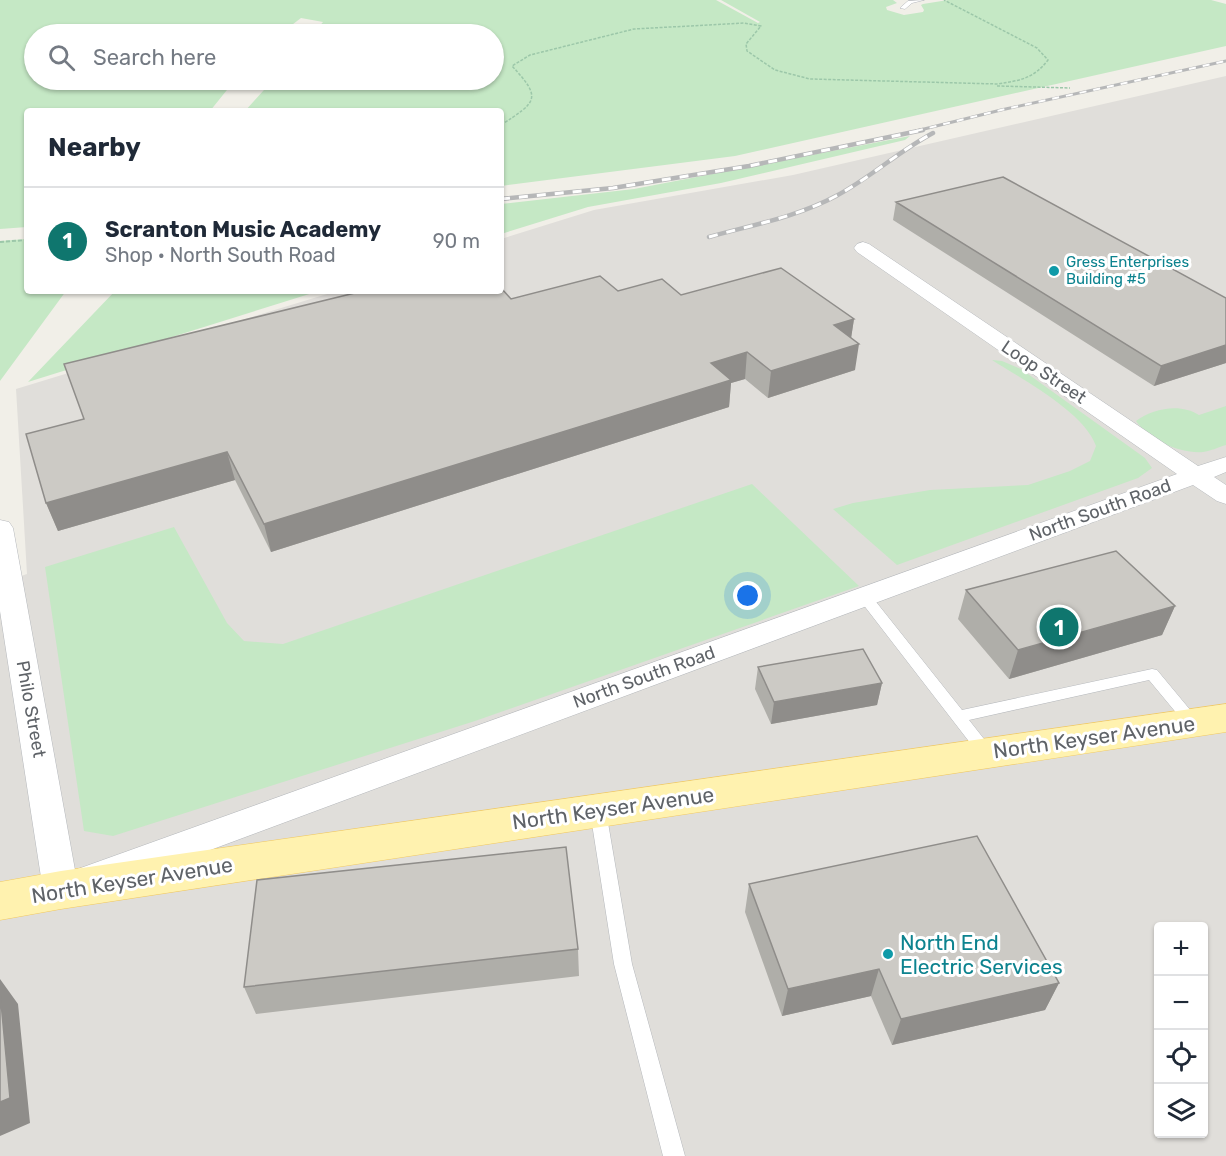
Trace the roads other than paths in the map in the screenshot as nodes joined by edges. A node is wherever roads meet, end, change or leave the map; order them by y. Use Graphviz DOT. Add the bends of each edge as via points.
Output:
graph roads {
  1 [pos="921,0"];
  2 [pos="908,1"];
  3 [pos="903,8"];
  4 [pos="863,248"];
  5 [pos="1226,464"];
  6 [pos="1195,475"];
  7 [pos="1226,496"];
  8 [pos="0,528"];
  9 [pos="864,596"];
  10 [pos="958,716"];
  11 [pos="1209,720"];
  12 [pos="987,753"];
  13 [pos="598,810"];
  14 [pos="61,890"];
  15 [pos="0,902"];
  16 [pos="674,1156"];
  1 -- 2 [label="lane"];
  2 -- 3 [label="lane"];
  4 -- 6 [label="street, Loop Street"];
  5 -- 6 [label="street, North South Road"];
  6 -- 7 [label="street, Loop Street"];
  6 -- 9 [label="street, North South Road"];
  8 -- 14 [label="street, Philo Street"];
  9 -- 10 [label="lane"];
  9 -- 14 [label="street, North South Road"];
  10 -- 11 [label="lane" via="1152,674"];
  10 -- 12 [label="lane"];
  11 -- 12 [label="main road, North Keyser Avenue"];
  12 -- 13 [label="main road, North Keyser Avenue"];
  13 -- 14 [label="main road, North Keyser Avenue"];
  13 -- 16 [label="lane" via="623,964"];
  14 -- 15 [label="main road, North Keyser Avenue"];
}
